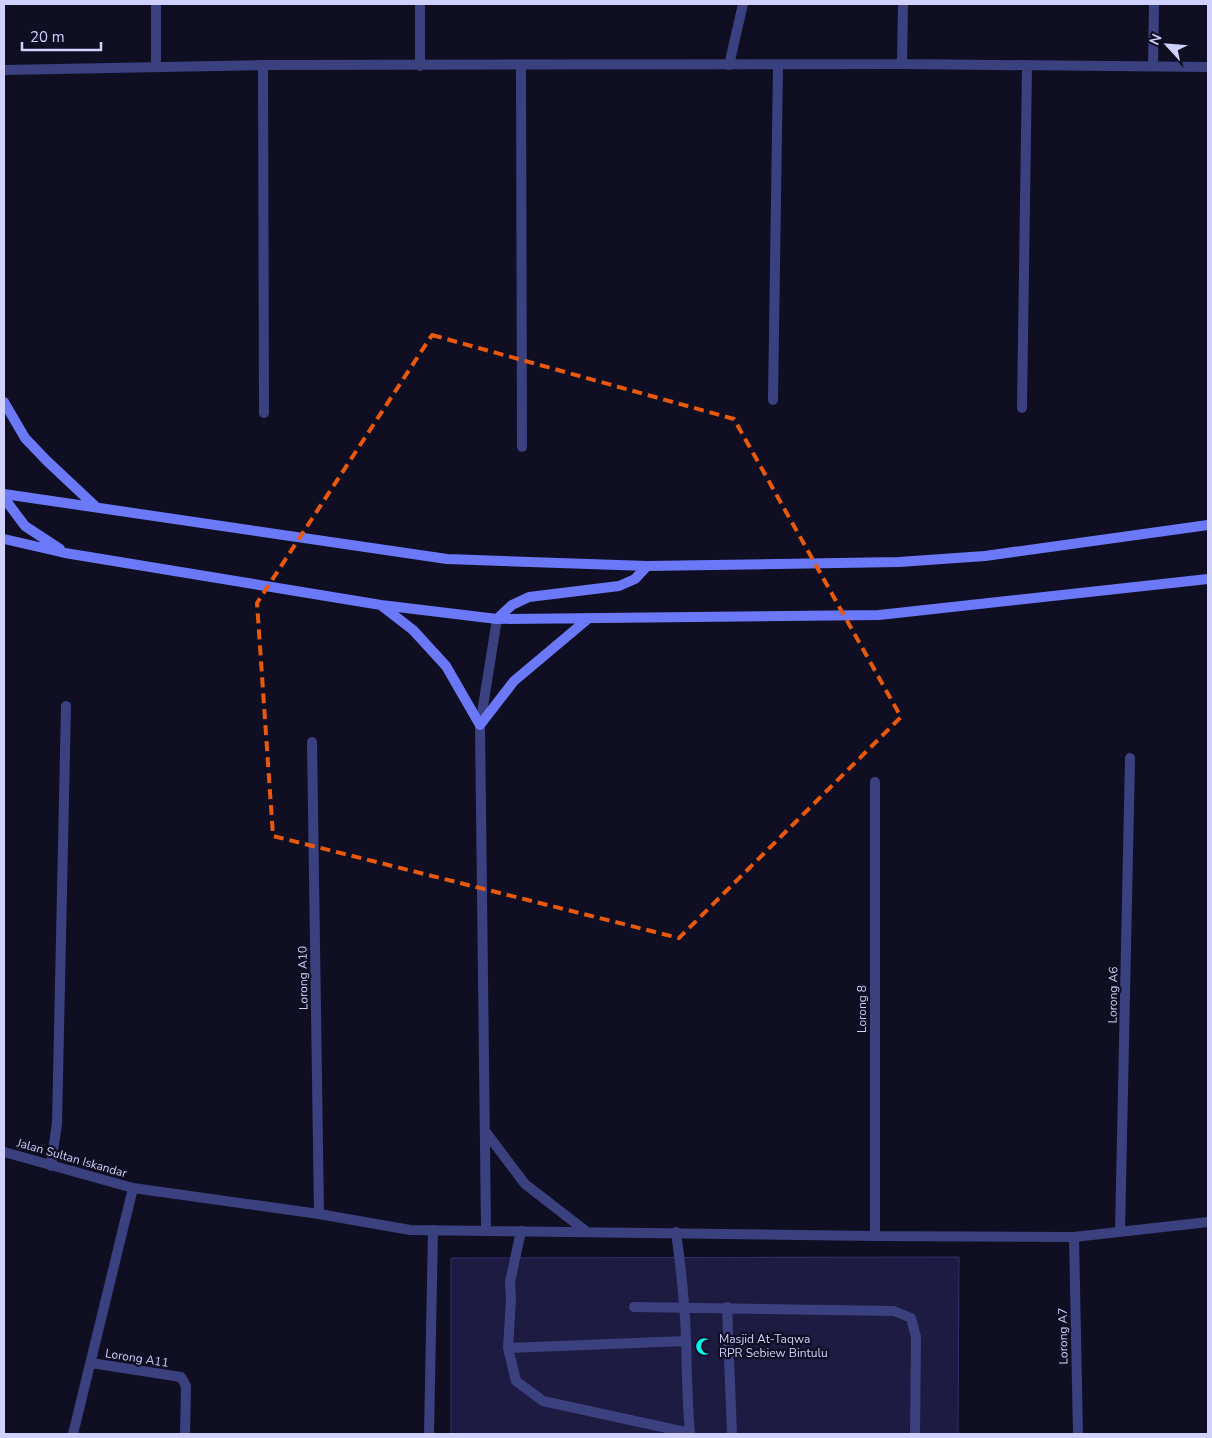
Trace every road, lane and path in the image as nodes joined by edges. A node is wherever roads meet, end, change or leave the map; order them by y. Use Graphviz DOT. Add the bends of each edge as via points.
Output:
graph roads {
  1 [pos="156,4"];
  2 [pos="420,4"];
  3 [pos="743,4"];
  4 [pos="903,4"];
  5 [pos="1154,4"];
  6 [pos="902,64"];
  7 [pos="263,65"];
  8 [pos="729,65"];
  9 [pos="778,65"];
  10 [pos="156,66"];
  11 [pos="420,66"];
  12 [pos="521,66"];
  13 [pos="1027,66"];
  14 [pos="1153,66"];
  15 [pos="1208,66"];
  16 [pos="4,70"];
  17 [pos="773,400"];
  18 [pos="4,402"];
  19 [pos="1022,408"];
  20 [pos="264,413"];
  21 [pos="522,447"];
  22 [pos="4,496"];
  23 [pos="96,507"];
  24 [pos="1208,524"];
  25 [pos="4,539"];
  26 [pos="65,553"];
  27 [pos="647,566"];
  28 [pos="1208,579"];
  29 [pos="381,605"];
  30 [pos="589,618"];
  31 [pos="497,620"];
  32 [pos="66,706"];
  33 [pos="480,725"];
  34 [pos="312,742"];
  35 [pos="1130,758"];
  36 [pos="875,782"];
  37 [pos="485,1131"];
  38 [pos="4,1152"];
  39 [pos="51,1166"];
  40 [pos="133,1188"];
  41 [pos="319,1214"];
  42 [pos="1208,1222"];
  43 [pos="433,1230"];
  44 [pos="486,1230"];
  45 [pos="521,1231"];
  46 [pos="587,1232"];
  47 [pos="676,1232"];
  48 [pos="1120,1232"];
  49 [pos="875,1236"];
  50 [pos="1074,1236"];
  51 [pos="634,1307"];
  52 [pos="685,1307"];
  53 [pos="728,1307"];
  54 [pos="686,1341"];
  55 [pos="508,1348"];
  56 [pos="92,1363"];
  57 [pos="692,1433"];
  58 [pos="73,1434"];
  59 [pos="185,1434"];
  60 [pos="429,1434"];
  61 [pos="732,1434"];
  62 [pos="915,1434"];
  63 [pos="1078,1434"];
  1 -- 10 [label="street"];
  2 -- 11 [label="street"];
  3 -- 8 [label="street"];
  4 -- 6 [label="street"];
  5 -- 14 [label="street"];
  6 -- 9 [label="street"];
  6 -- 13 [label="street"];
  7 -- 10 [label="street"];
  7 -- 11 [label="street"];
  7 -- 20 [label="street"];
  8 -- 9 [label="street"];
  8 -- 12 [label="street"];
  9 -- 17 [label="street"];
  10 -- 16 [label="street"];
  11 -- 12 [label="street"];
  12 -- 21 [label="street"];
  13 -- 14 [label="street"];
  13 -- 19 [label="street"];
  14 -- 15 [label="street"];
  18 -- 23 [label="street" via="25,438"];
  22 -- 23 [label="street"];
  22 -- 26 [label="street" via="25,526"];
  23 -- 27 [label="street" via="447,559"];
  24 -- 27 [label="street" via="985,556 899,562"];
  25 -- 26 [label="street"];
  26 -- 29 [label="street"];
  27 -- 31 [label="street" via="635,579 619,586 530,597 512,605"];
  28 -- 30 [label="street" via="879,615"];
  29 -- 31 [label="street"];
  29 -- 33 [label="street" via="413,630 446,666"];
  30 -- 31 [label="street"];
  30 -- 33 [label="street" via="514,681"];
  31 -- 33 [label="street"];
  32 -- 39 [label="street" via="57,1123"];
  33 -- 37 [label="street"];
  34 -- 41 [label="street, Lorong A10"];
  35 -- 48 [label="street, Lorong A6"];
  36 -- 49 [label="street, Lorong 8"];
  37 -- 44 [label="street"];
  37 -- 46 [label="street" via="525,1184"];
  38 -- 39 [label="street, Jalan Sultan Iskandar"];
  39 -- 40 [label="street, Jalan Sultan Iskandar"];
  40 -- 41 [label="street, Jalan Sultan Iskandar"];
  40 -- 56 [label="street"];
  41 -- 43 [label="street, Jalan Sultan Iskandar" via="410,1230"];
  42 -- 48 [label="street, Jalan Sultan Iskandar"];
  43 -- 44 [label="street, Jalan Sultan Iskandar"];
  43 -- 60 [label="street"];
  44 -- 45 [label="street, Jalan Sultan Iskandar"];
  45 -- 46 [label="street, Jalan Sultan Iskandar"];
  45 -- 55 [label="street" via="510,1282"];
  46 -- 47 [label="street, Jalan Sultan Iskandar"];
  47 -- 49 [label="street, Jalan Sultan Iskandar"];
  47 -- 52 [label="street"];
  48 -- 50 [label="street, Jalan Sultan Iskandar"];
  49 -- 50 [label="street, Jalan Sultan Iskandar"];
  50 -- 63 [label="street, Lorong A7"];
  51 -- 52 [label="street"];
  52 -- 53 [label="street"];
  52 -- 54 [label="street"];
  53 -- 61 [label="street"];
  53 -- 62 [label="street" via="894,1311 912,1318 916,1337"];
  54 -- 55 [label="street"];
  54 -- 57 [label="street" via="687,1396"];
  55 -- 57 [label="street" via="516,1382 543,1401"];
  56 -- 58 [label="street"];
  56 -- 59 [label="street, Lorong A11" via="180,1377 186,1386"];
}
